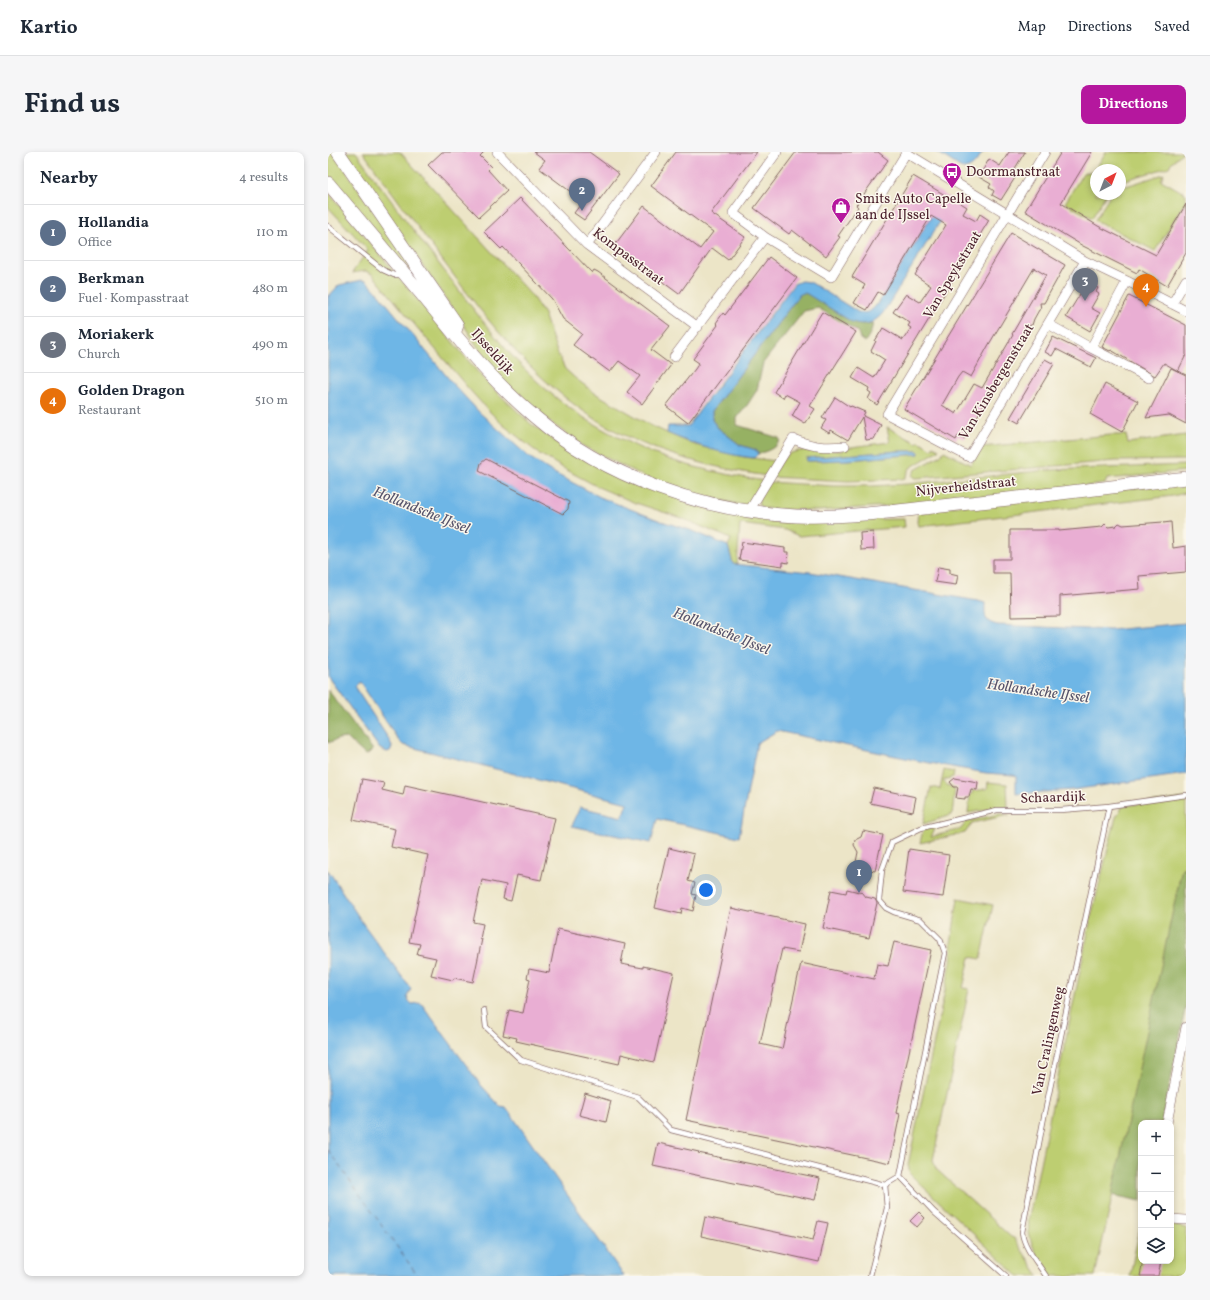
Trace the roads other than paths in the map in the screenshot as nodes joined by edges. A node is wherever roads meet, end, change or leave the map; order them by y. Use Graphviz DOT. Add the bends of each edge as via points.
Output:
graph roads {
  1 [pos="338,152"];
  2 [pos="497,152"];
  3 [pos="656,152"];
  4 [pos="777,152"];
  5 [pos="906,152"];
  6 [pos="1045,152"];
  7 [pos="328,183"];
  8 [pos="1006,214"];
  9 [pos="328,226"];
  10 [pos="765,237"];
  11 [pos="587,245"];
  12 [pos="1085,261"];
  13 [pos="405,275"];
  14 [pos="1127,280"];
  15 [pos="1186,280"];
  16 [pos="1172,304"];
  17 [pos="1186,311"];
  18 [pos="1048,324"];
  19 [pos="698,327"];
  20 [pos="454,334"];
  21 [pos="1091,348"];
  22 [pos="674,357"];
  23 [pos="1148,378"];
  24 [pos="887,414"];
  25 [pos="845,446"];
  26 [pos="1186,478"];
  27 [pos="672,492"];
  28 [pos="749,511"];
  29 [pos="1186,795"];
  30 [pos="1109,806"];
  31 [pos="484,1010"];
  32 [pos="1186,1027"];
  33 [pos="1168,1120"];
  34 [pos="900,1176"];
  35 [pos="885,1184"];
  36 [pos="1174,1219"];
  37 [pos="1186,1220"];
  38 [pos="870,1276"];
  39 [pos="1006,1276"];
  40 [pos="1046,1276"];
  1 -- 20 [label="street" via="457,325"];
  2 -- 11 [label="street, Kompasstraat"];
  3 -- 11 [label="street"];
  4 -- 10 [label="street" via="733,212"];
  5 -- 8 [label="street"];
  5 -- 10 [label="street" via="832,277"];
  6 -- 8 [label="street, Van Speykstraat"];
  7 -- 13 [label="street, IJsseldijk"];
  8 -- 12 [label="street"];
  8 -- 24 [label="street, Van Speykstraat"];
  9 -- 13 [label="lane" via="383,270 394,275"];
  10 -- 19 [label="street"];
  11 -- 19 [label="street, Kompasstraat"];
  12 -- 14 [label="street"];
  12 -- 18 [label="street, Van Kinsbergenstraat"];
  13 -- 20 [label="street, IJsseldijk"];
  14 -- 16 [label="street"];
  14 -- 21 [label="street"];
  15 -- 16 [label="street"];
  16 -- 17 [label="street"];
  18 -- 21 [label="street"];
  18 -- 24 [label="street, Van Kinsbergenstraat" via="969,457"];
  19 -- 22 [label="street"];
  20 -- 27 [label="street, IJsseldijk" via="505,390 556,434 618,471"];
  21 -- 23 [label="street"];
  25 -- 28 [label="street" via="812,446 792,439"];
  26 -- 28 [label="street, Nijverheidstraat" via="854,514 796,516"];
  27 -- 28 [label="street, Nijverheidstraat"];
  29 -- 30 [label="lane, Schaardijk"];
  30 -- 34 [label="lane, Schaardijk" via="1061,810 996,810 921,828 892,842 882,870 879,900 894,912 921,920 940,939 945,954"];
  30 -- 40 [label="lane, Van Cralingenweg" via="1022,1232 1025,1244"];
  31 -- 35 [label="lane" via="486,1026 521,1060 638,1097 670,1130"];
  32 -- 33 [label="street"];
  34 -- 35 [label="lane"];
  34 -- 39 [label="lane" via="934,1212"];
  35 -- 38 [label="lane" via="887,1208"];
  36 -- 37 [label="street"];
}
